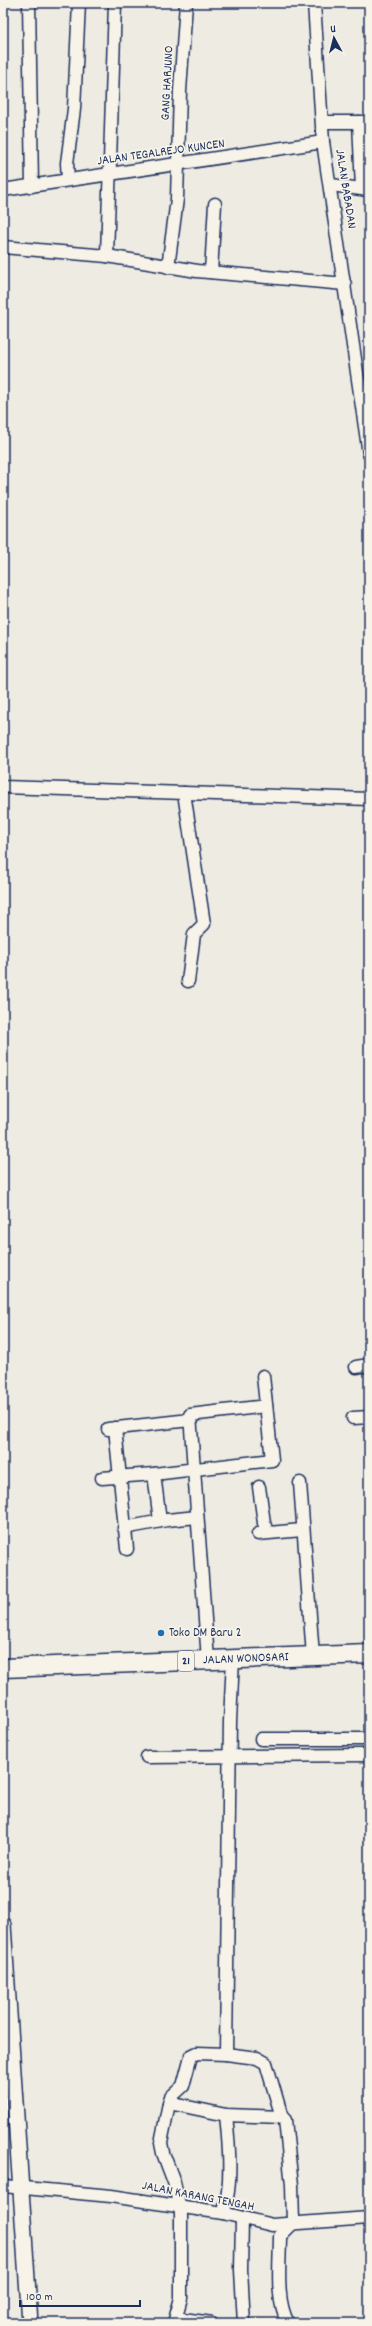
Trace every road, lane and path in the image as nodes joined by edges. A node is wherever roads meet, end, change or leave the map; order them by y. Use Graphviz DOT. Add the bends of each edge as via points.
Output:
graph roads {
  1 [pos="29,3"];
  2 [pos="78,3"];
  3 [pos="115,3"];
  4 [pos="186,3"];
  5 [pos="314,3"];
  6 [pos="323,122"];
  7 [pos="364,122"];
  8 [pos="323,142"];
  9 [pos="178,164"];
  10 [pos="109,174"];
  11 [pos="68,180"];
  12 [pos="331,185"];
  13 [pos="32,186"];
  14 [pos="3,190"];
  15 [pos="366,190"];
  16 [pos="215,204"];
  17 [pos="3,248"];
  18 [pos="107,256"];
  19 [pos="168,266"];
  20 [pos="211,272"];
  21 [pos="345,284"];
  22 [pos="369,454"];
  23 [pos="3,787"];
  24 [pos="184,793"];
  25 [pos="369,799"];
  26 [pos="188,981"];
  27 [pos="369,1365"];
  28 [pos="356,1367"];
  29 [pos="263,1376"];
  30 [pos="266,1406"];
  31 [pos="369,1417"];
  32 [pos="353,1418"];
  33 [pos="190,1420"];
  34 [pos="193,1470"];
  35 [pos="154,1474"];
  36 [pos="121,1476"];
  37 [pos="102,1478"];
  38 [pos="300,1483"];
  39 [pos="259,1487"];
  40 [pos="197,1517"];
  41 [pos="160,1521"];
  42 [pos="124,1528"];
  43 [pos="302,1530"];
  44 [pos="127,1549"];
  45 [pos="369,1654"];
  46 [pos="313,1656"];
  47 [pos="233,1659"];
  48 [pos="208,1660"];
  49 [pos="3,1668"];
  50 [pos="292,1735"];
  51 [pos="261,1739"];
  52 [pos="369,1739"];
  53 [pos="363,1755"];
  54 [pos="229,1756"];
  55 [pos="290,1756"];
  56 [pos="147,1757"];
  57 [pos="3,1925"];
  58 [pos="4,1954"];
  59 [pos="7,2047"];
  60 [pos="226,2054"];
  61 [pos="169,2103"];
  62 [pos="226,2115"];
  63 [pos="282,2117"];
  64 [pos="3,2186"];
  65 [pos="21,2187"];
  66 [pos="180,2206"];
  67 [pos="223,2214"];
  68 [pos="369,2218"];
  69 [pos="242,2219"];
  70 [pos="293,2223"];
  71 [pos="272,2225"];
  72 [pos="280,2236"];
  73 [pos="175,2321"];
  74 [pos="30,2323"];
  75 [pos="212,2323"];
  76 [pos="244,2323"];
  77 [pos="288,2323"];
  1 -- 13 [label="street"];
  2 -- 11 [label="street"];
  3 -- 10 [label="street"];
  4 -- 9 [label="street, GANG HARJUNO"];
  5 -- 6 [label="street, JALAN BABADAN"];
  6 -- 7 [label="street"];
  6 -- 8 [label="street, JALAN BABADAN"];
  7 -- 15 [label="street"];
  8 -- 9 [label="street, JALAN TEGALREJO KUNCEN"];
  8 -- 12 [label="street, JALAN BABADAN"];
  9 -- 10 [label="street, JALAN TEGALREJO KUNCEN"];
  9 -- 19 [label="street, GANG HARJUNO" via="178,199"];
  10 -- 11 [label="street, JALAN TEGALREJO KUNCEN"];
  10 -- 18 [label="street"];
  11 -- 13 [label="street, JALAN TEGALREJO KUNCEN"];
  12 -- 15 [label="street"];
  12 -- 21 [label="street, JALAN BABADAN"];
  13 -- 14 [label="street, JALAN TEGALREJO KUNCEN"];
  16 -- 20 [label="street"];
  17 -- 18 [label="street"];
  18 -- 19 [label="street"];
  19 -- 20 [label="street"];
  20 -- 21 [label="street"];
  21 -- 22 [label="street, JALAN BABADAN"];
  23 -- 24 [label="street"];
  24 -- 25 [label="street"];
  24 -- 26 [label="street" via="204,924 194,934"];
  27 -- 28 [label="street"];
  29 -- 30 [label="street"];
  30 -- 33 [label="street" via="190,1415"];
  30 -- 34 [label="street" via="272,1460"];
  31 -- 32 [label="street"];
  33 -- 34 [label="street"];
  33 -- 36 [label="street" via="111,1429"];
  34 -- 35 [label="street"];
  34 -- 40 [label="street"];
  35 -- 36 [label="street"];
  35 -- 41 [label="street"];
  36 -- 37 [label="street"];
  36 -- 42 [label="street"];
  38 -- 43 [label="street"];
  39 -- 43 [label="street" via="263,1533"];
  40 -- 41 [label="street"];
  40 -- 48 [label="street"];
  41 -- 42 [label="street"];
  42 -- 44 [label="street"];
  43 -- 46 [label="street"];
  45 -- 46 [label="highway, JALAN WONOSARI / 21"];
  46 -- 47 [label="highway, JALAN WONOSARI / 21"];
  47 -- 48 [label="highway, JALAN WONOSARI / 21"];
  47 -- 54 [label="street"];
  48 -- 49 [label="highway, JALAN WONOSARI / 21"];
  50 -- 51 [label="street"];
  50 -- 52 [label="street"];
  50 -- 55 [label="street"];
  53 -- 55 [label="street"];
  54 -- 55 [label="street"];
  54 -- 56 [label="street"];
  54 -- 60 [label="street"];
  57 -- 58 [label="main road"];
  58 -- 59 [label="main road"];
  59 -- 65 [label="main road"];
  60 -- 61 [label="street" via="194,2054 183,2086"];
  60 -- 63 [label="street" via="257,2058 266,2063"];
  61 -- 62 [label="street"];
  61 -- 66 [label="street" via="162,2143 163,2153"];
  62 -- 63 [label="street"];
  62 -- 67 [label="street" via="229,2184 228,2200"];
  63 -- 70 [label="street" via="285,2120 290,2166"];
  64 -- 65 [label="street, JALAN KARANG TENGAH"];
  65 -- 66 [label="street, JALAN KARANG TENGAH"];
  65 -- 74 [label="main road"];
  66 -- 67 [label="street, JALAN KARANG TENGAH"];
  66 -- 73 [label="street" via="181,2298"];
  67 -- 69 [label="street, JALAN KARANG TENGAH"];
  68 -- 70 [label="street, JALAN KARANG TENGAH"];
  69 -- 71 [label="street, JALAN KARANG TENGAH"];
  69 -- 76 [label="street"];
  70 -- 71 [label="street, JALAN KARANG TENGAH"];
  70 -- 72 [label="street"];
  71 -- 72 [label="street"];
  72 -- 77 [label="street" via="281,2291 284,2315"];
  73 -- 75 [label="street"];
}
